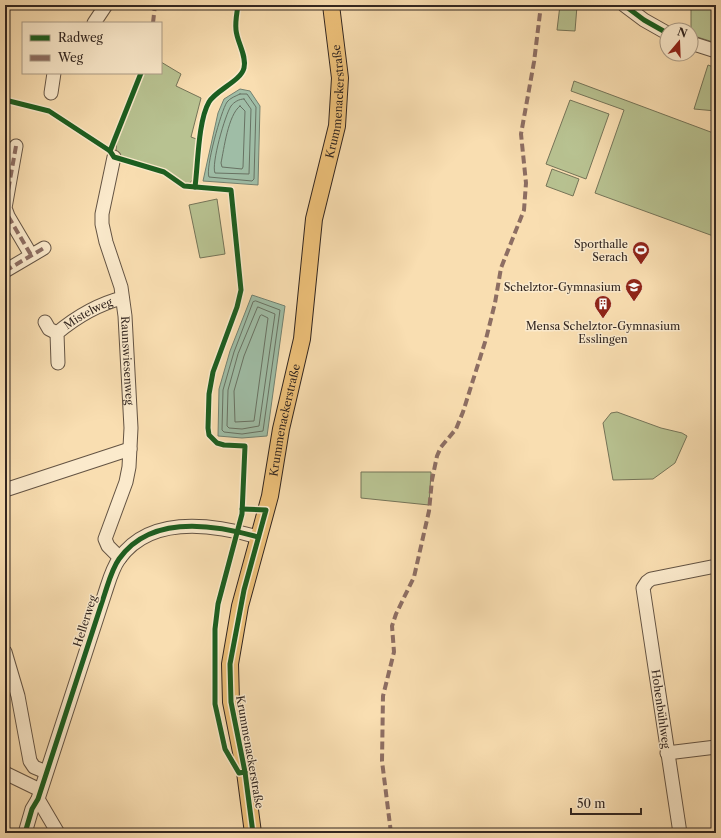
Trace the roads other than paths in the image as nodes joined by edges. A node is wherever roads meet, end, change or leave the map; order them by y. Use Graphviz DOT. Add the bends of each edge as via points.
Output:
graph roads {
  1 [pos="106,5"];
  2 [pos="331,5"];
  3 [pos="624,5"];
  4 [pos="95,22"];
  5 [pos="659,28"];
  6 [pos="699,46"];
  7 [pos="716,51"];
  8 [pos="54,74"];
  9 [pos="51,93"];
  10 [pos="16,146"];
  11 [pos="114,157"];
  12 [pos="44,248"];
  13 [pos="31,255"];
  14 [pos="5,271"];
  15 [pos="122,298"];
  16 [pos="45,322"];
  17 [pos="56,333"];
  18 [pos="58,362"];
  19 [pos="130,449"];
  20 [pos="5,490"];
  21 [pos="258,537"];
  22 [pos="120,558"];
  23 [pos="716,566"];
  24 [pos="5,652"];
  25 [pos="716,747"];
  26 [pos="667,753"];
  27 [pos="46,772"];
  28 [pos="5,773"];
  29 [pos="39,794"];
  30 [pos="24,833"];
  31 [pos="58,833"];
  32 [pos="253,833"];
  33 [pos="680,833"];
  1 -- 4 [label="street"];
  2 -- 21 [label="main road, Krummenackerstraße" via="340,78 338,116 332,151 314,219 302,339 281,429 270,496"];
  3 -- 5 [label="street"];
  6 -- 7 [label="street"];
  8 -- 9 [label="street"];
  10 -- 13 [label="street" via="5,208"];
  11 -- 15 [label="street, Raunswiesenweg" via="102,224"];
  12 -- 13 [label="street"];
  13 -- 14 [label="street"];
  15 -- 17 [label="street, Mistelweg" via="108,302"];
  15 -- 19 [label="street, Raunswiesenweg" via="131,407"];
  16 -- 17 [label="street, Mistelweg" via="49,329"];
  17 -- 18 [label="street, Mistelweg"];
  19 -- 20 [label="street"];
  19 -- 22 [label="street, Raunswiesenweg" via="125,487 105,539"];
  21 -- 22 [label="street, Hellerweg" via="206,528 172,527 144,537"];
  21 -- 32 [label="main road, Krummenackerstraße" via="240,606 230,674 231,702 245,772"];
  22 -- 27 [label="street, Hellerweg" via="107,587"];
  23 -- 26 [label="street, Hohenbühlweg" via="654,578 644,585 643,594"];
  24 -- 27 [label="street" via="18,696 30,760 34,767"];
  25 -- 26 [label="street"];
  26 -- 33 [label="street, Hohenbühlweg"];
  27 -- 29 [label="street, Hellerweg"];
  28 -- 29 [label="street"];
  29 -- 30 [label="street, Hellerweg"];
  29 -- 31 [label="street"];
}
